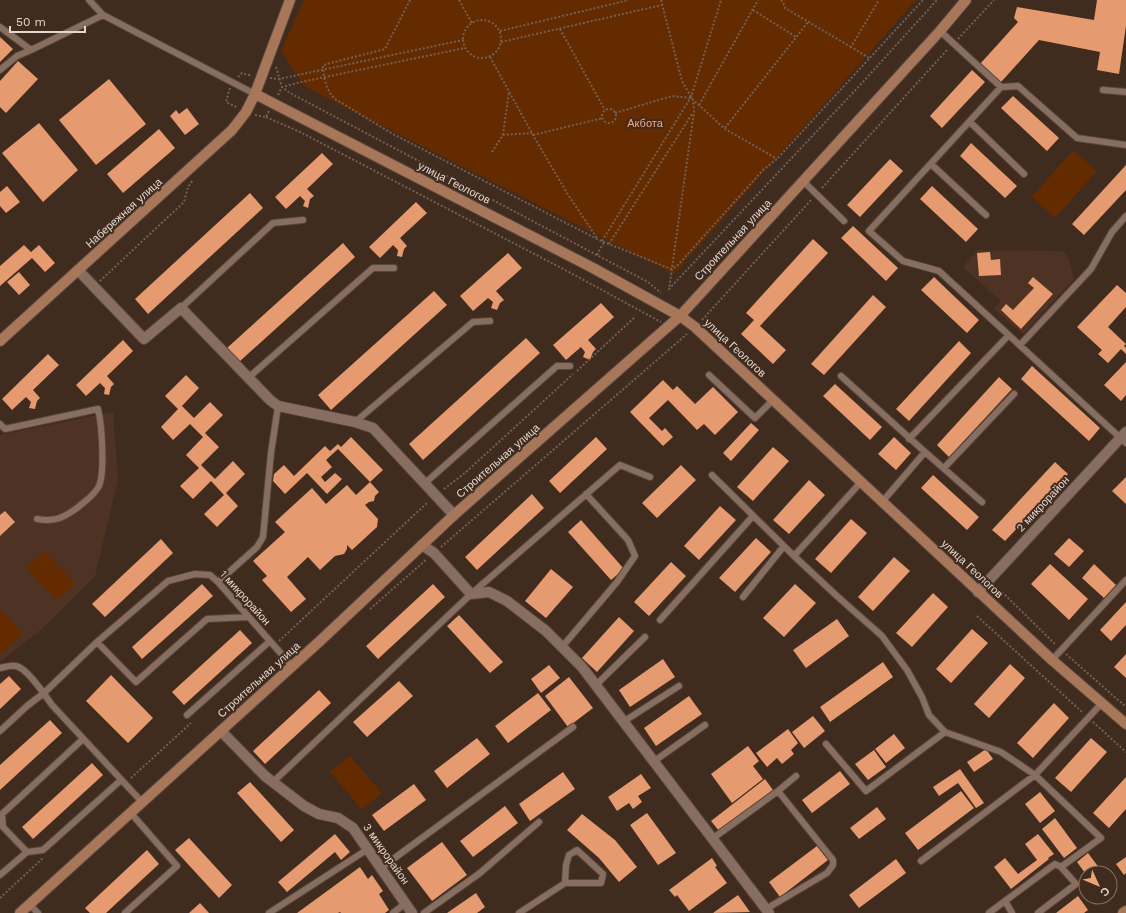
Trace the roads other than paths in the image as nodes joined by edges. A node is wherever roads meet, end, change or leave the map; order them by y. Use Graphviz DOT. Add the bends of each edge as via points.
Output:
graph roads {
  1 [pos="89,0"];
  2 [pos="290,0"];
  3 [pos="966,0"];
  4 [pos="103,15"];
  5 [pos="0,27"];
  6 [pos="940,32"];
  7 [pos="31,50"];
  8 [pos="0,70"];
  9 [pos="1001,87"];
  10 [pos="1103,90"];
  11 [pos="1126,92"];
  12 [pos="255,94"];
  13 [pos="970,122"];
  14 [pos="1126,145"];
  15 [pos="931,164"];
  16 [pos="1024,174"];
  17 [pos="803,181"];
  18 [pos="986,215"];
  19 [pos="1126,216"];
  20 [pos="303,220"];
  21 [pos="844,221"];
  22 [pos="394,268"];
  23 [pos="78,270"];
  24 [pos="181,308"];
  25 [pos="680,316"];
  26 [pos="490,321"];
  27 [pos="1008,336"];
  28 [pos="0,341"];
  29 [pos="1020,345"];
  30 [pos="570,366"];
  31 [pos="709,375"];
  32 [pos="841,376"];
  33 [pos="248,378"];
  34 [pos="1014,394"];
  35 [pos="773,400"];
  36 [pos="278,406"];
  37 [pos="355,422"];
  38 [pos="0,424"];
  39 [pos="1124,438"];
  40 [pos="909,439"];
  41 [pos="925,452"];
  42 [pos="944,468"];
  43 [pos="712,475"];
  44 [pos="650,477"];
  45 [pos="861,482"];
  46 [pos="424,484"];
  47 [pos="586,494"];
  48 [pos="882,502"];
  49 [pos="982,502"];
  50 [pos="454,515"];
  51 [pos="753,516"];
  52 [pos="37,519"];
  53 [pos="422,545"];
  54 [pos="784,546"];
  55 [pos="794,556"];
  56 [pos="1126,580"];
  57 [pos="218,582"];
  58 [pos="978,592"];
  59 [pos="471,594"];
  60 [pos="743,597"];
  61 [pos="248,617"];
  62 [pos="660,620"];
  63 [pos="645,637"];
  64 [pos="97,642"];
  65 [pos="272,643"];
  66 [pos="562,647"];
  67 [pos="1052,660"];
  68 [pos="292,666"];
  69 [pos="0,668"];
  70 [pos="596,685"];
  71 [pos="679,686"];
  72 [pos="44,693"];
  73 [pos="1102,703"];
  74 [pos="187,715"];
  75 [pos="623,722"];
  76 [pos="1126,724"];
  77 [pos="705,725"];
  78 [pos="573,728"];
  79 [pos="0,731"];
  80 [pos="221,731"];
  81 [pos="944,732"];
  82 [pos="83,739"];
  83 [pos="826,744"];
  84 [pos="653,762"];
  85 [pos="1035,775"];
  86 [pos="796,776"];
  87 [pos="123,782"];
  88 [pos="273,782"];
  89 [pos="778,791"];
  90 [pos="142,802"];
  91 [pos="130,812"];
  92 [pos="539,822"];
  93 [pos="712,840"];
  94 [pos="368,849"];
  95 [pos="27,852"];
  96 [pos="921,861"];
  97 [pos="1061,867"];
  98 [pos="381,868"];
  99 [pos="0,875"];
  100 [pos="565,883"];
  101 [pos="1005,901"];
  102 [pos="406,903"];
  103 [pos="30,904"];
  104 [pos="768,911"];
  105 [pos="1126,911"];
  106 [pos="20,913"];
  107 [pos="38,913"];
  108 [pos="125,913"];
  109 [pos="268,913"];
  110 [pos="393,913"];
  111 [pos="412,913"];
  112 [pos="424,913"];
  113 [pos="519,913"];
  114 [pos="989,913"];
  115 [pos="1012,913"];
  116 [pos="1038,913"];
  117 [pos="1123,913"];
  1 -- 4 [label="lane"];
  2 -- 12 [label="street, Набережная улица"];
  3 -- 6 [label="street, Строительная улица"];
  4 -- 7 [label="lane"];
  4 -- 12 [label="lane"];
  5 -- 7 [label="lane"];
  6 -- 9 [label="lane"];
  6 -- 17 [label="street, Строительная улица"];
  7 -- 8 [label="lane" via="17,56"];
  9 -- 13 [label="lane"];
  9 -- 14 [label="lane" via="1018,86 1076,138"];
  10 -- 11 [label="lane"];
  12 -- 23 [label="street, Набережная улица" via="246,112 232,130"];
  12 -- 25 [label="street, улица Геологов" via="593,268"];
  13 -- 15 [label="lane"];
  13 -- 16 [label="lane"];
  15 -- 18 [label="lane"];
  15 -- 27 [label="lane" via="869,231 903,261 939,271"];
  17 -- 21 [label="lane"];
  17 -- 25 [label="street, Строительная улица"];
  19 -- 29 [label="lane" via="1112,232 1091,269"];
  20 -- 24 [label="lane" via="273,223"];
  22 -- 33 [label="lane" via="373,268"];
  23 -- 24 [label="street" via="144,339"];
  23 -- 28 [label="street, Набережная улица"];
  24 -- 33 [label="street"];
  25 -- 35 [label="street, улица Геологов"];
  25 -- 50 [label="street, Строительная улица"];
  26 -- 37 [label="lane" via="473,322"];
  27 -- 29 [label="lane"];
  27 -- 40 [label="lane"];
  29 -- 39 [label="lane"];
  30 -- 46 [label="lane" via="557,366"];
  31 -- 35 [label="lane" via="755,418"];
  32 -- 40 [label="lane"];
  33 -- 36 [label="street"];
  34 -- 42 [label="lane"];
  35 -- 45 [label="street, улица Геологов"];
  36 -- 37 [label="street"];
  36 -- 57 [label="lane" via="263,537 257,547"];
  37 -- 46 [label="street" via="373,428"];
  38 -- 52 [label="lane" via="5,429 98,409 102,466 99,485 91,497 67,515 50,521"];
  39 -- 58 [label="street, 2 микрорайон"];
  40 -- 41 [label="lane"];
  41 -- 42 [label="lane"];
  41 -- 48 [label="lane"];
  42 -- 49 [label="lane"];
  43 -- 51 [label="lane"];
  44 -- 47 [label="lane" via="620,465"];
  45 -- 48 [label="street, улица Геологов"];
  45 -- 55 [label="lane"];
  46 -- 50 [label="street"];
  47 -- 59 [label="lane"];
  47 -- 66 [label="lane" via="628,540 635,556 617,582"];
  48 -- 58 [label="street, улица Геологов"];
  50 -- 53 [label="street, Строительная улица"];
  51 -- 54 [label="lane"];
  51 -- 62 [label="lane"];
  53 -- 59 [label="street" via="434,553"];
  53 -- 68 [label="street, Строительная улица"];
  54 -- 55 [label="lane"];
  54 -- 60 [label="lane"];
  55 -- 81 [label="lane" via="882,636 907,670 922,696 929,715"];
  56 -- 67 [label="lane"];
  57 -- 61 [label="lane, 1 микрорайон"];
  57 -- 64 [label="lane, 1 микрорайон" via="210,575 195,574 168,581"];
  58 -- 67 [label="street, улица Геологов"];
  59 -- 66 [label="street" via="489,592 507,601 546,631"];
  59 -- 88 [label="lane"];
  61 -- 64 [label="lane" via="207,619 136,682"];
  61 -- 65 [label="lane, 1 микрорайон"];
  63 -- 70 [label="lane"];
  64 -- 72 [label="lane, 1 микрорайон"];
  65 -- 68 [label="lane, 1 микрорайон"];
  65 -- 74 [label="lane"];
  66 -- 70 [label="street"];
  67 -- 73 [label="street, улица Геологов"];
  68 -- 80 [label="street, Строительная улица"];
  69 -- 72 [label="lane" via="22,668"];
  70 -- 75 [label="street"];
  71 -- 75 [label="lane"];
  72 -- 79 [label="lane, 1 микрорайон"];
  72 -- 82 [label="lane"];
  73 -- 76 [label="street, улица Геологов"];
  73 -- 85 [label="lane"];
  75 -- 84 [label="street"];
  77 -- 84 [label="lane"];
  78 -- 98 [label="lane"];
  80 -- 88 [label="street, 3 микрорайон"];
  80 -- 90 [label="street, Строительная улица"];
  81 -- 83 [label="lane" via="866,791"];
  81 -- 85 [label="lane" via="1001,752"];
  82 -- 87 [label="lane"];
  82 -- 95 [label="lane" via="2,814 3,827"];
  84 -- 93 [label="street"];
  85 -- 96 [label="lane"];
  85 -- 97 [label="lane" via="1101,838"];
  86 -- 89 [label="lane"];
  87 -- 90 [label="lane"];
  87 -- 95 [label="lane" via="43,850"];
  88 -- 94 [label="street, 3 микрорайон" via="304,806 320,814 338,818 353,828"];
  89 -- 93 [label="lane"];
  89 -- 104 [label="lane" via="833,860 827,872"];
  90 -- 91 [label="street, Строительная улица"];
  91 -- 103 [label="street, Строительная улица"];
  91 -- 108 [label="lane" via="176,866"];
  92 -- 112 [label="lane" via="480,873"];
  93 -- 104 [label="street"];
  94 -- 98 [label="street, 3 микрорайон"];
  94 -- 109 [label="lane"];
  95 -- 99 [label="lane"];
  97 -- 101 [label="lane" via="1054,864"];
  97 -- 116 [label="lane" via="1076,884"];
  98 -- 102 [label="street, 3 микрорайон"];
  100 -- 100 [label="lane" via="601,883 604,874 577,850 569,855"];
  100 -- 113 [label="lane"];
  101 -- 114 [label="lane"];
  101 -- 115 [label="lane"];
  102 -- 110 [label="lane"];
  102 -- 111 [label="street, 3 микрорайон"];
  103 -- 106 [label="street, Строительная улица"];
  103 -- 107 [label="lane"];
  105 -- 117 [label="street"];
}
